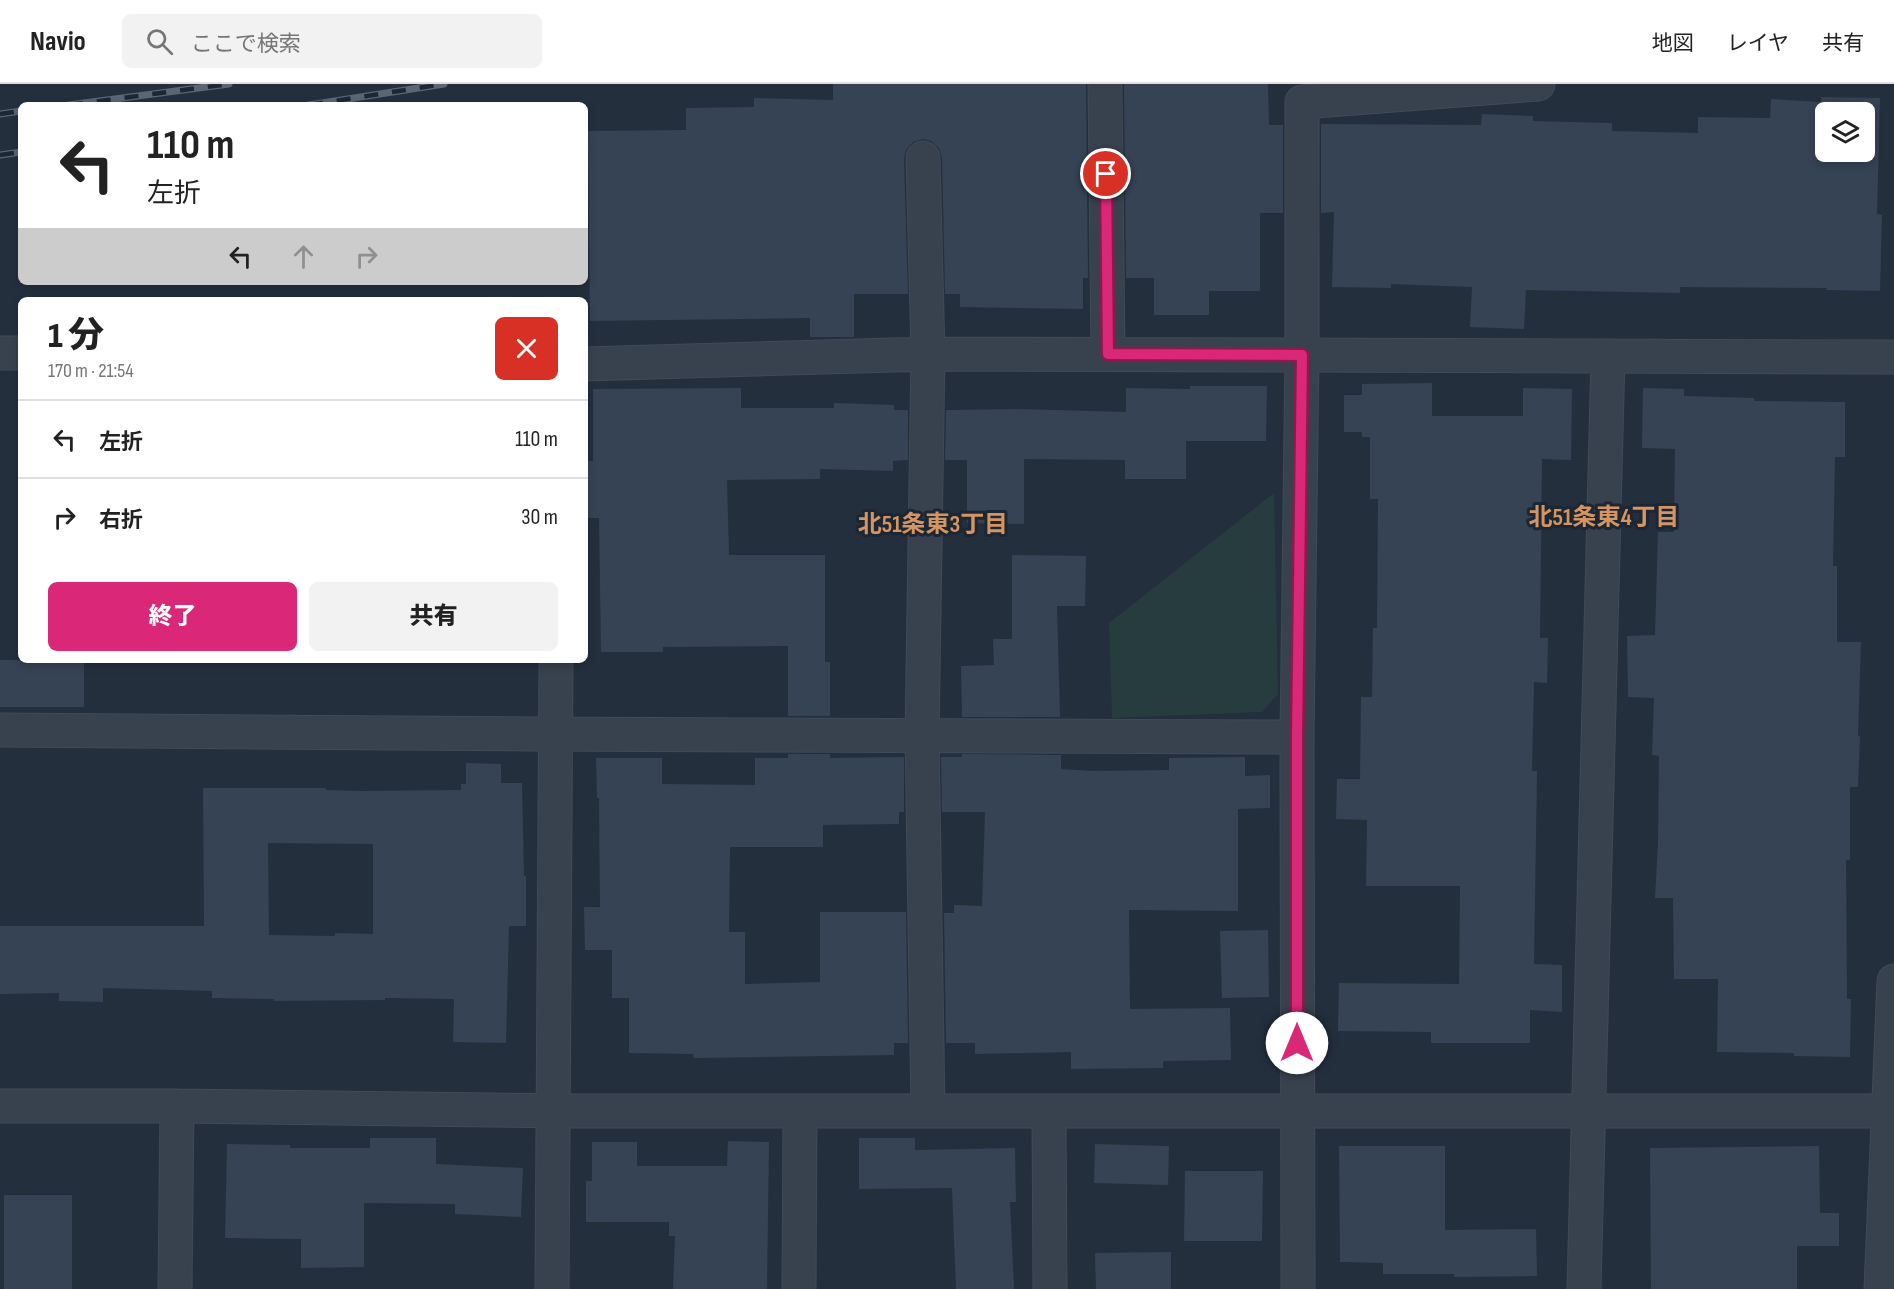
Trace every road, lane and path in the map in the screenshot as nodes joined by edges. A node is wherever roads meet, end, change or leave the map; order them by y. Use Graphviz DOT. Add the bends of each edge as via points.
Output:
graph roads {
  1 [pos="1105,84"];
  2 [pos="1538,84"];
  3 [pos="923,158"];
  4 [pos="0,353"];
  5 [pos="18,353"];
  6 [pos="928,354"];
  7 [pos="1108,354"];
  8 [pos="1302,355"];
  9 [pos="1608,356"];
  10 [pos="1894,357"];
  11 [pos="588,364"];
  12 [pos="556,663"];
  13 [pos="0,729"];
  14 [pos="556,734"];
  15 [pos="922,736"];
  16 [pos="1297,737"];
  17 [pos="1894,981"];
  18 [pos="0,1106"];
  19 [pos="177,1106"];
  20 [pos="554,1110"];
  21 [pos="928,1110"];
  22 [pos="1298,1110"];
  23 [pos="800,1111"];
  24 [pos="1587,1111"];
  25 [pos="1888,1111"];
  26 [pos="1049,1112"];
  27 [pos="176,1289"];
  28 [pos="552,1289"];
  29 [pos="799,1289"];
  30 [pos="1050,1289"];
  31 [pos="1298,1289"];
  32 [pos="1584,1289"];
  33 [pos="1881,1289"];
  1 -- 7 [label="street"];
  2 -- 8 [label="street" via="1302,102"];
  3 -- 6 [label="street"];
  4 -- 5 [label="street"];
  6 -- 7 [label="street"];
  6 -- 11 [label="street"];
  6 -- 15 [label="street"];
  7 -- 8 [label="street"];
  8 -- 9 [label="street"];
  8 -- 16 [label="street"];
  9 -- 10 [label="street"];
  9 -- 24 [label="street"];
  12 -- 14 [label="street"];
  13 -- 14 [label="street"];
  14 -- 15 [label="street"];
  14 -- 20 [label="street"];
  15 -- 16 [label="street"];
  15 -- 21 [label="street"];
  16 -- 22 [label="street"];
  17 -- 25 [label="street"];
  18 -- 19 [label="street"];
  19 -- 20 [label="street"];
  19 -- 27 [label="street"];
  20 -- 23 [label="street"];
  20 -- 28 [label="street"];
  21 -- 23 [label="street"];
  21 -- 26 [label="street"];
  22 -- 24 [label="street"];
  22 -- 26 [label="street"];
  22 -- 31 [label="street"];
  23 -- 29 [label="street"];
  24 -- 25 [label="street"];
  24 -- 32 [label="street"];
  25 -- 33 [label="street"];
  26 -- 30 [label="street"];
}
